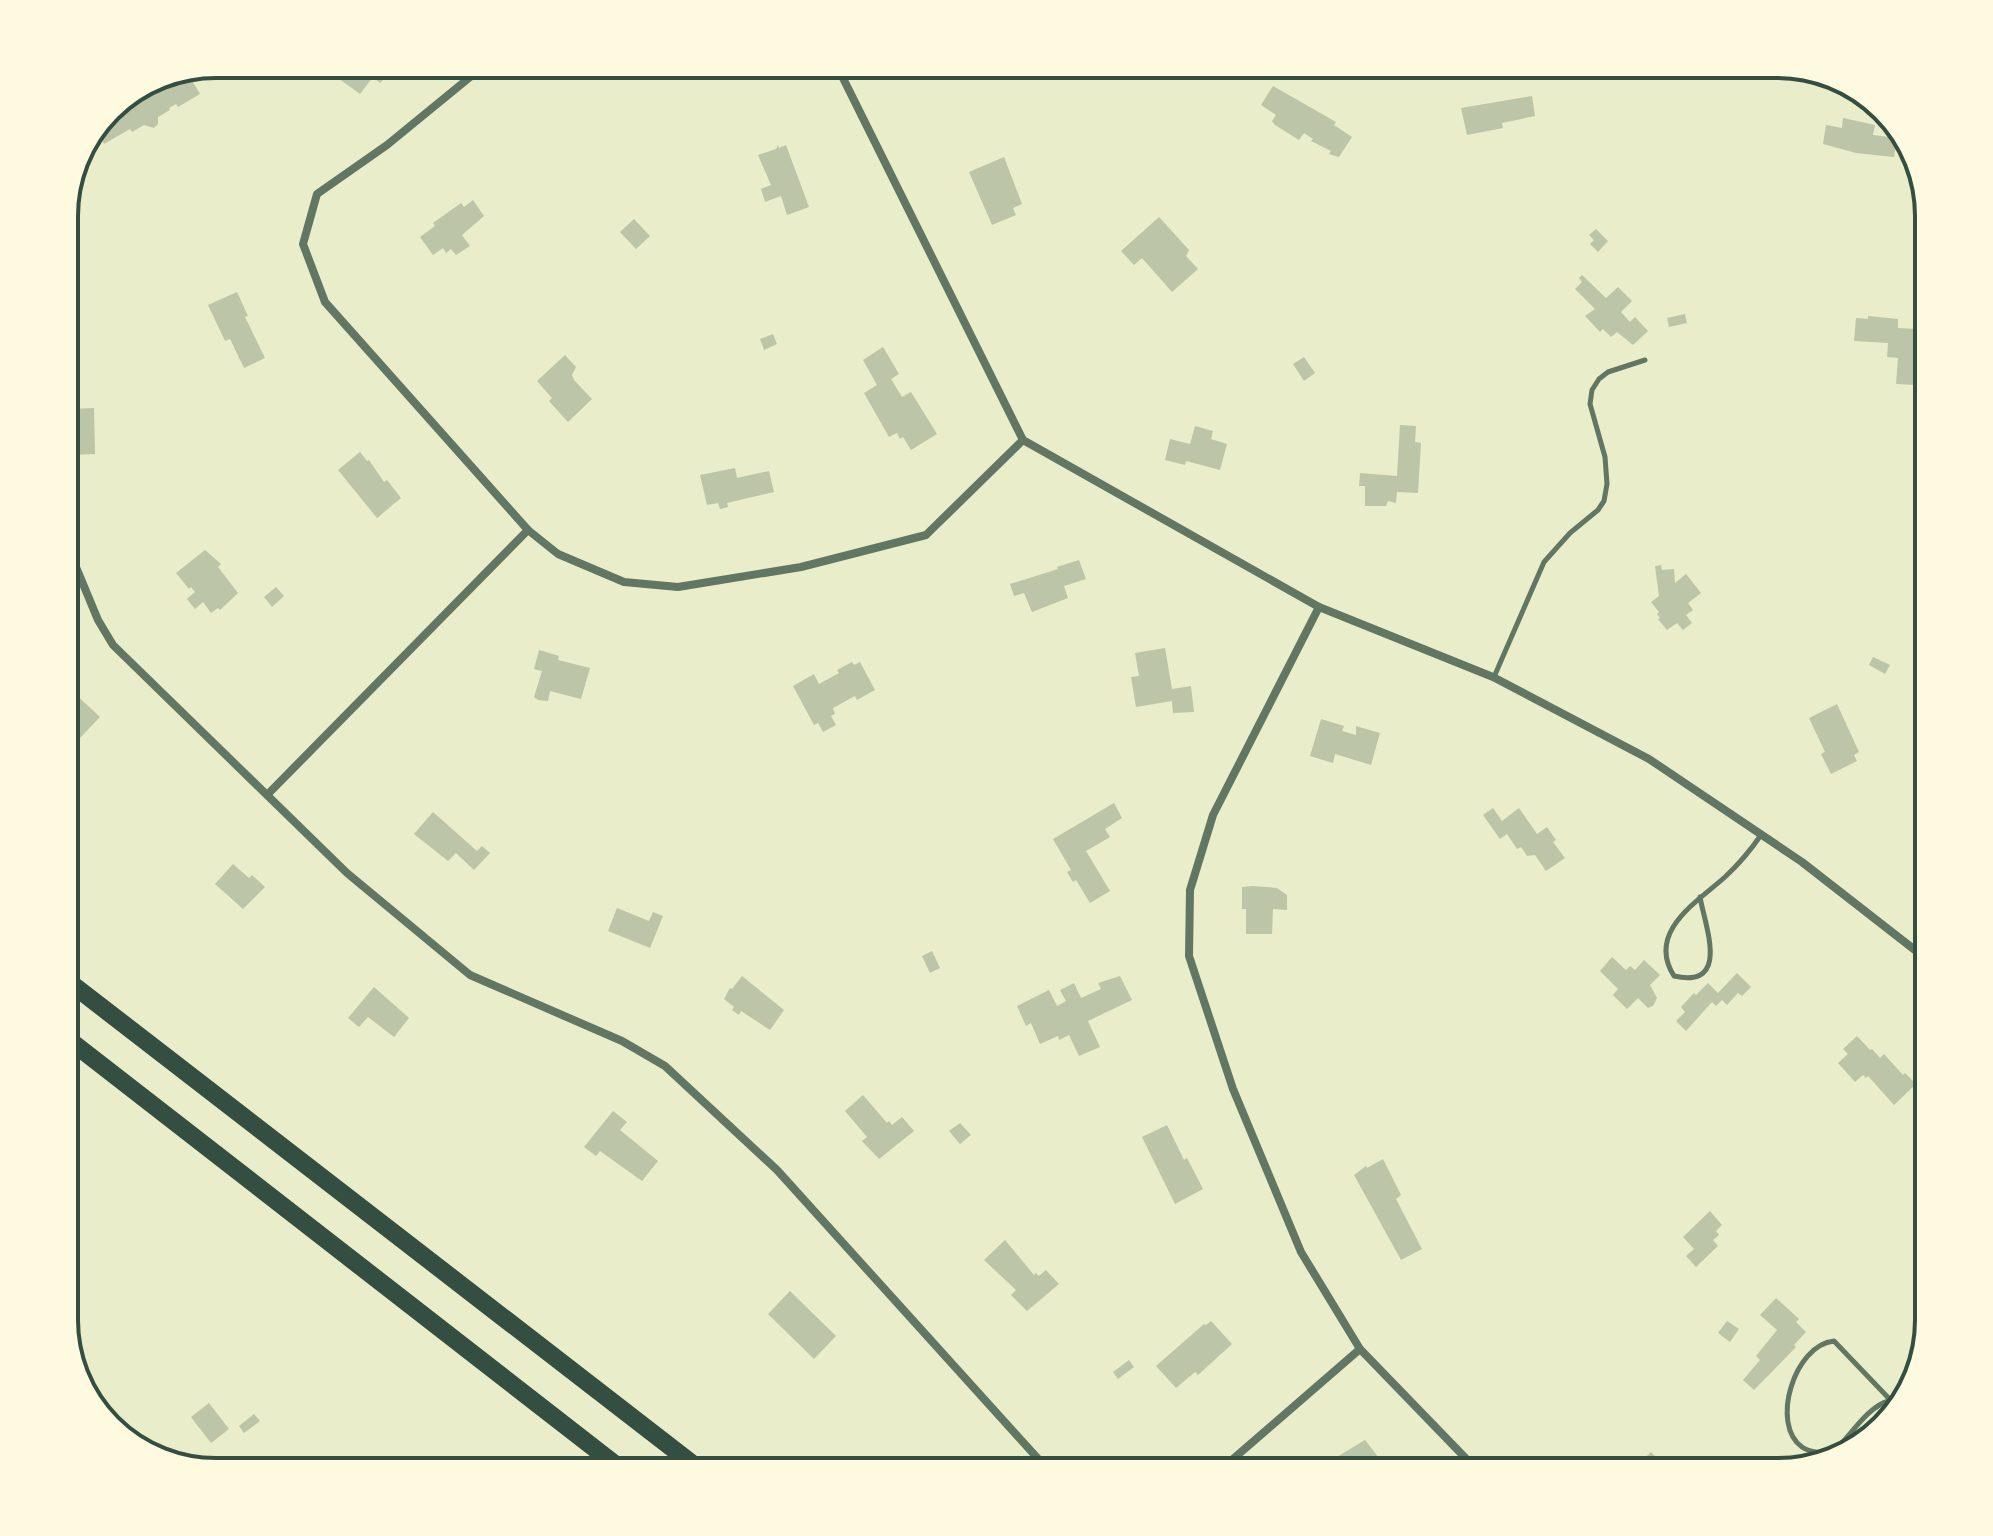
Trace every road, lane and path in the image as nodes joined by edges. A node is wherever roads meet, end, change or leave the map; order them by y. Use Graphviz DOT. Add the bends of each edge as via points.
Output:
graph roads {
  1 [pos="469,78"];
  2 [pos="843,78"];
  3 [pos="1645,360"];
  4 [pos="1023,440"];
  5 [pos="528,530"];
  6 [pos="78,572"];
  7 [pos="1319,607"];
  8 [pos="1493,677"];
  9 [pos="268,794"];
  10 [pos="1761,835"];
  11 [pos="1700,897"];
  12 [pos="1915,950"];
  13 [pos="78,989"];
  14 [pos="78,1047"];
  15 [pos="1360,1349"];
  16 [pos="1890,1399"];
  17 [pos="1888,1401"];
  18 [pos="1843,1441"];
  19 [pos="1815,1452"];
  20 [pos="607,1458"];
  21 [pos="685,1458"];
  22 [pos="1037,1458"];
  23 [pos="1234,1458"];
  24 [pos="1465,1458"];
  1 -- 5 [label="street" via="317,194 303,244 325,302"];
  2 -- 4 [label="street"];
  3 -- 8 [label="lane" via="1608,372 1592,390 1590,404 1605,457 1604,501 1544,562"];
  4 -- 5 [label="street" via="926,535 801,567 678,587 624,582 558,554"];
  4 -- 7 [label="street"];
  5 -- 9 [label="street"];
  6 -- 9 [label="street" via="113,645"];
  7 -- 8 [label="street"];
  7 -- 15 [label="street" via="1213,815 1190,890 1189,956 1233,1089 1301,1252"];
  8 -- 10 [label="street" via="1649,759"];
  9 -- 22 [label="street" via="347,873 470,975 622,1041 665,1066 777,1170"];
  10 -- 11 [label="lane" via="1746,857"];
  10 -- 12 [label="street"];
  11 -- 11 [label="lane" via="1667,939 1667,965 1674,976 1698,975 1712,958"];
  13 -- 21 [label="highway"];
  14 -- 20 [label="highway"];
  15 -- 23 [label="street"];
  15 -- 24 [label="street"];
  16 -- 19 [label="lane" via="1834,1341 1810,1352 1794,1374 1788,1400 1790,1428 1800,1446"];
  17 -- 18 [label="lane" via="1869,1412"];
}
